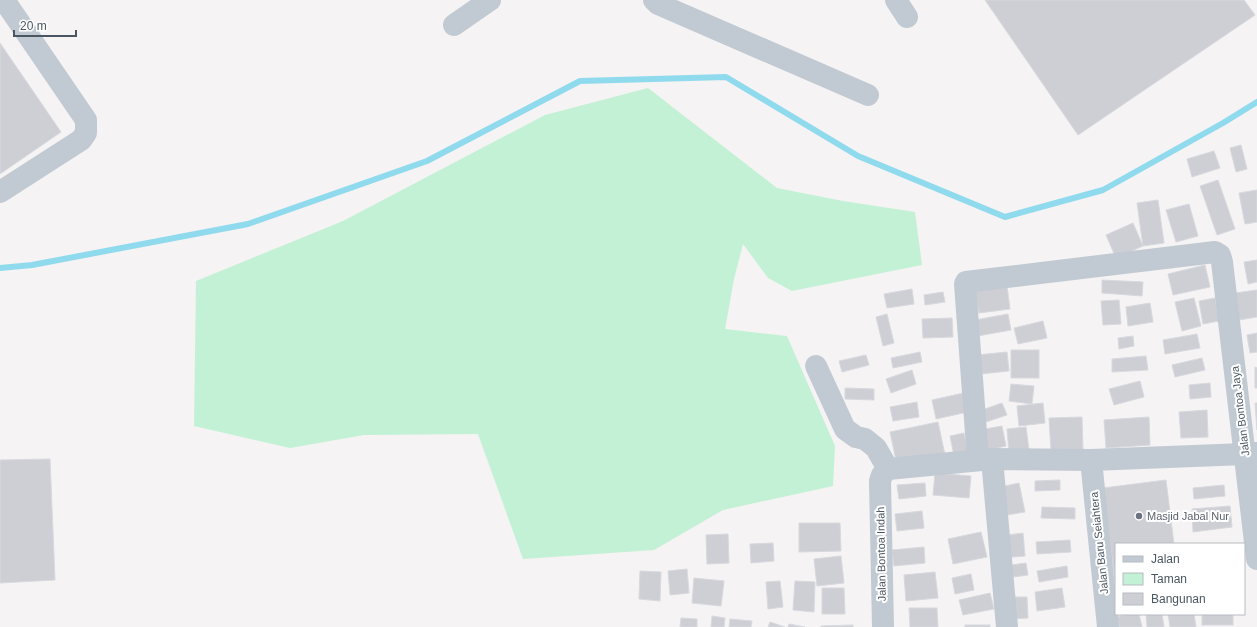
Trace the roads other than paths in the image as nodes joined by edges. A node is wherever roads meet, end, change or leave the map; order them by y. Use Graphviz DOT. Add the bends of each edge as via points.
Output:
graph roads {
  1 [pos="4,0"];
  2 [pos="490,0"];
  3 [pos="654,0"];
  4 [pos="454,25"];
  5 [pos="868,95"];
  6 [pos="0,192"];
  7 [pos="816,366"];
  8 [pos="1251,453"];
  9 [pos="985,460"];
  10 [pos="1090,460"];
  11 [pos="884,475"];
  12 [pos="1257,559"];
  13 [pos="883,627"];
  14 [pos="1007,627"];
  15 [pos="1108,627"];
  1 -- 6 [label="street" via="86,120 86,132 81,140"];
  2 -- 4 [label="street"];
  3 -- 5 [label="street" via="658,4"];
  7 -- 11 [label="street" via="845,429 876,448"];
  8 -- 9 [label="street, Jalan Bontoa Jaya" via="1222,262 1220,255 1215,252 966,282"];
  8 -- 10 [label="street"];
  8 -- 12 [label="street, Jalan Bontoa Jaya"];
  9 -- 10 [label="street"];
  9 -- 11 [label="street"];
  9 -- 14 [label="street"];
  10 -- 15 [label="street, Jalan Baru Seiahtera"];
  11 -- 13 [label="street, Jalan Bontoa Indah"];
}
